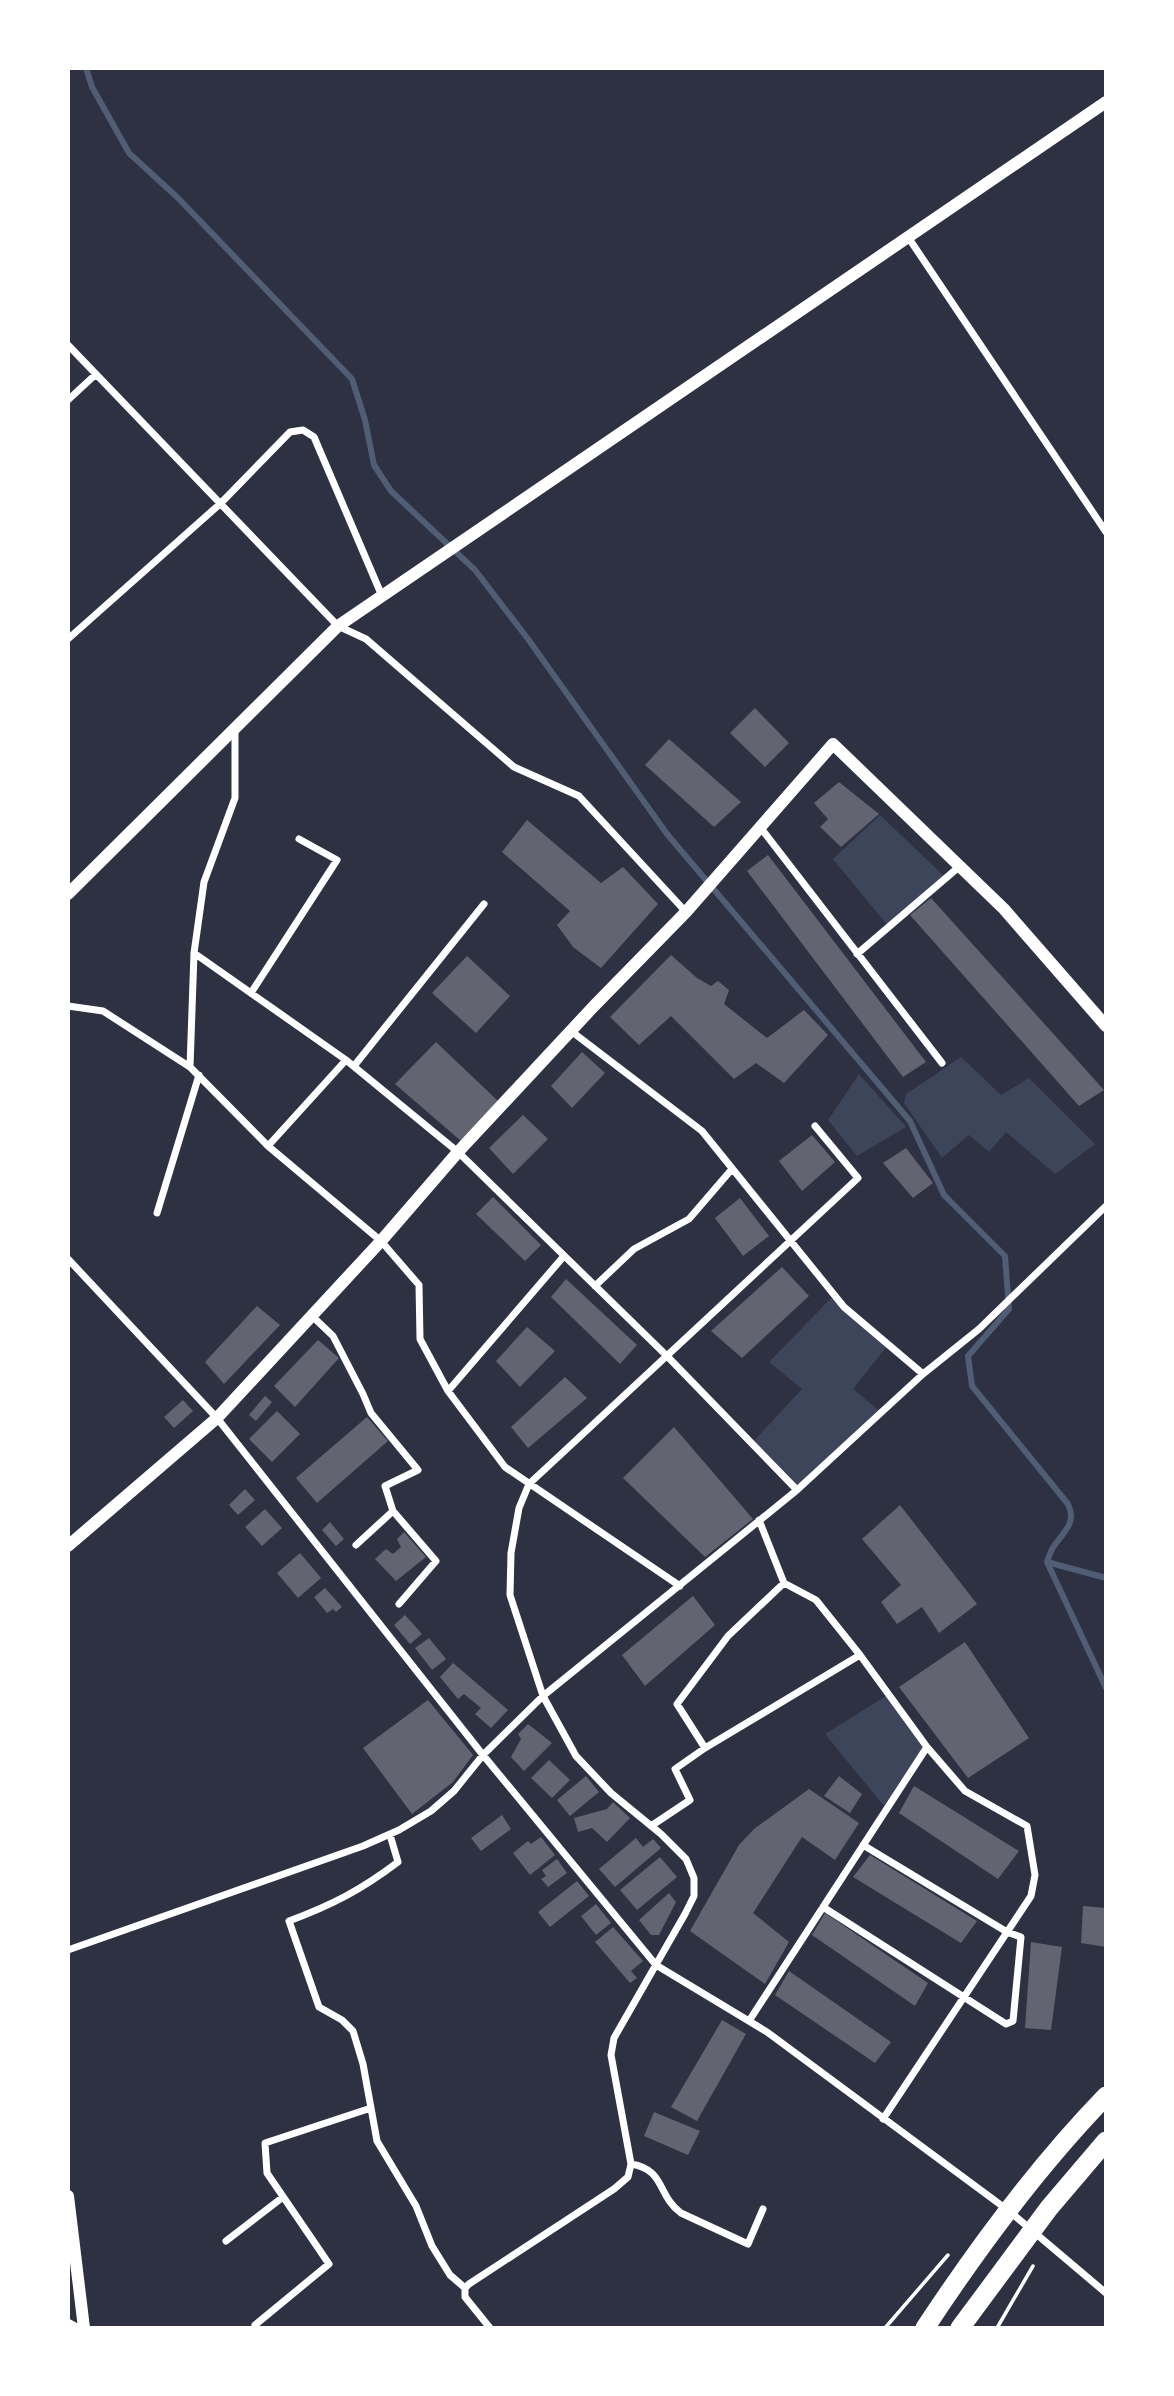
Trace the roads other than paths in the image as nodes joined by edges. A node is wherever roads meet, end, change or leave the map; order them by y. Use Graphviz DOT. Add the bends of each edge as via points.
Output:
graph roads {
  1 [pos="1106,102"];
  2 [pos="908,236"];
  3 [pos="68,345"];
  4 [pos="95,375"];
  5 [pos="68,400"];
  6 [pos="221,503"];
  7 [pos="1106,532"];
  8 [pos="382,596"];
  9 [pos="338,626"];
  10 [pos="68,639"];
  11 [pos="235,727"];
  12 [pos="760,827"];
  13 [pos="299,839"];
  14 [pos="960,866"];
  15 [pos="68,894"];
  16 [pos="484,904"];
  17 [pos="686,912"];
  18 [pos="194,953"];
  19 [pos="857,954"];
  20 [pos="251,993"];
  21 [pos="68,1006"];
  22 [pos="1106,1026"];
  23 [pos="571,1031"];
  24 [pos="346,1060"];
  25 [pos="942,1063"];
  26 [pos="190,1066"];
  27 [pos="354,1066"];
  28 [pos="199,1075"];
  29 [pos="815,1126"];
  30 [pos="268,1146"];
  31 [pos="458,1152"];
  32 [pos="732,1169"];
  33 [pos="1106,1206"];
  34 [pos="157,1213"];
  35 [pos="381,1241"];
  36 [pos="790,1242"];
  37 [pos="565,1256"];
  38 [pos="68,1259"];
  39 [pos="595,1286"];
  40 [pos="312,1316"];
  41 [pos="668,1357"];
  42 [pos="923,1374"];
  43 [pos="448,1391"];
  44 [pos="218,1418"];
  45 [pos="530,1484"];
  46 [pos="797,1490"];
  47 [pos="393,1511"];
  48 [pos="760,1520"];
  49 [pos="356,1545"];
  50 [pos="68,1546"];
  51 [pos="784,1583"];
  52 [pos="680,1586"];
  53 [pos="399,1604"];
  54 [pos="860,1655"];
  55 [pos="542,1696"];
  56 [pos="927,1747"];
  57 [pos="705,1748"];
  58 [pos="483,1755"];
  59 [pos="651,1826"];
  60 [pos="390,1835"];
  61 [pos="863,1845"];
  62 [pos="823,1907"];
  63 [pos="1007,1932"];
  64 [pos="68,1950"];
  65 [pos="656,1965"];
  66 [pos="964,1998"];
  67 [pos="749,2021"];
  68 [pos="1106,2095"];
  69 [pos="371,2108"];
  70 [pos="883,2119"];
  71 [pos="1106,2141"];
  72 [pos="631,2164"];
  73 [pos="68,2196"];
  74 [pos="283,2197"];
  75 [pos="763,2209"];
  76 [pos="1009,2211"];
  77 [pos="1032,2231"];
  78 [pos="226,2241"];
  79 [pos="465,2288"];
  80 [pos="1106,2293"];
  81 [pos="68,2322"];
  82 [pos="255,2325"];
  83 [pos="81,2328"];
  84 [pos="490,2328"];
  85 [pos="925,2328"];
  86 [pos="960,2328"];
  1 -- 2 [label="street"];
  2 -- 7 [label="street"];
  2 -- 8 [label="street"];
  3 -- 4 [label="street"];
  4 -- 5 [label="street"];
  4 -- 6 [label="street"];
  6 -- 8 [label="street" via="290,432 303,430 314,437"];
  6 -- 9 [label="street"];
  6 -- 10 [label="street"];
  8 -- 9 [label="street"];
  9 -- 11 [label="street"];
  9 -- 17 [label="street" via="366,639 514,767 579,796"];
  11 -- 15 [label="street"];
  11 -- 18 [label="street" via="235,798 204,882"];
  12 -- 14 [label="street" via="833,744"];
  12 -- 17 [label="street"];
  12 -- 19 [label="street"];
  13 -- 20 [label="street" via="337,860"];
  14 -- 19 [label="street"];
  14 -- 22 [label="street" via="1004,909"];
  16 -- 27 [label="street"];
  17 -- 23 [label="street"];
  18 -- 20 [label="street"];
  18 -- 26 [label="street"];
  19 -- 25 [label="street"];
  20 -- 24 [label="street"];
  21 -- 26 [label="street" via="103,1011"];
  23 -- 31 [label="street"];
  23 -- 32 [label="street" via="702,1131"];
  24 -- 27 [label="street"];
  24 -- 30 [label="street"];
  26 -- 28 [label="street"];
  27 -- 31 [label="street"];
  28 -- 30 [label="street"];
  28 -- 34 [label="street"];
  29 -- 36 [label="street" via="858,1178"];
  30 -- 35 [label="street"];
  31 -- 35 [label="street"];
  31 -- 37 [label="street"];
  32 -- 36 [label="street"];
  32 -- 39 [label="street" via="689,1219 634,1249"];
  33 -- 42 [label="street" via="979,1329"];
  35 -- 40 [label="street"];
  35 -- 43 [label="street" via="419,1285 419,1339"];
  36 -- 41 [label="street"];
  36 -- 42 [label="street" via="844,1307"];
  37 -- 39 [label="street"];
  37 -- 43 [label="street"];
  38 -- 44 [label="street"];
  39 -- 41 [label="street"];
  40 -- 44 [label="street"];
  40 -- 47 [label="street" via="333,1336 370,1413 418,1470 385,1486"];
  41 -- 45 [label="street"];
  41 -- 46 [label="street"];
  42 -- 46 [label="street"];
  43 -- 45 [label="street" via="505,1467"];
  44 -- 50 [label="street"];
  44 -- 58 [label="street"];
  45 -- 52 [label="street"];
  45 -- 55 [label="street" via="519,1508 510,1595"];
  46 -- 48 [label="street"];
  47 -- 49 [label="street"];
  47 -- 53 [label="street" via="436,1561"];
  48 -- 51 [label="street"];
  48 -- 52 [label="street"];
  51 -- 54 [label="street" via="816,1601"];
  51 -- 57 [label="street" via="728,1636 677,1704"];
  52 -- 55 [label="street"];
  54 -- 56 [label="street"];
  54 -- 57 [label="street"];
  55 -- 58 [label="street"];
  55 -- 59 [label="street" via="576,1756"];
  56 -- 61 [label="street"];
  56 -- 63 [label="street" via="965,1791 1027,1826 1035,1875 1031,1896"];
  57 -- 59 [label="street" via="675,1769 690,1800"];
  58 -- 60 [label="street" via="431,1811"];
  58 -- 65 [label="street"];
  59 -- 65 [label="street" via="685,1859 694,1878 694,1896"];
  60 -- 64 [label="street"];
  60 -- 69 [label="street" via="398,1862 333,1905 289,1921 320,2007 352,2031"];
  61 -- 62 [label="street"];
  61 -- 63 [label="street"];
  62 -- 66 [label="street"];
  62 -- 67 [label="street"];
  63 -- 66 [label="street"];
  63 -- 66 [label="street" via="1021,1937 1013,2021 1006,2024"];
  65 -- 67 [label="street"];
  65 -- 72 [label="street" via="614,2038 611,2054"];
  66 -- 70 [label="street"];
  67 -- 70 [label="street"];
  68 -- 76 [label="highway"];
  69 -- 74 [label="street" via="265,2143 267,2173"];
  69 -- 79 [label="street" via="377,2141 416,2206 432,2246 450,2275"];
  70 -- 76 [label="street"];
  71 -- 77 [label="highway"];
  72 -- 75 [label="street" via="653,2173 681,2213 748,2244"];
  72 -- 79 [label="street" via="628,2177 614,2189"];
  73 -- 83 [label="street"];
  74 -- 78 [label="street"];
  74 -- 82 [label="street" via="329,2264"];
  76 -- 77 [label="street"];
  76 -- 85 [label="highway"];
  77 -- 80 [label="street"];
  77 -- 86 [label="highway"];
  79 -- 84 [label="street" via="465,2297"];
  81 -- 83 [label="street"];
}
